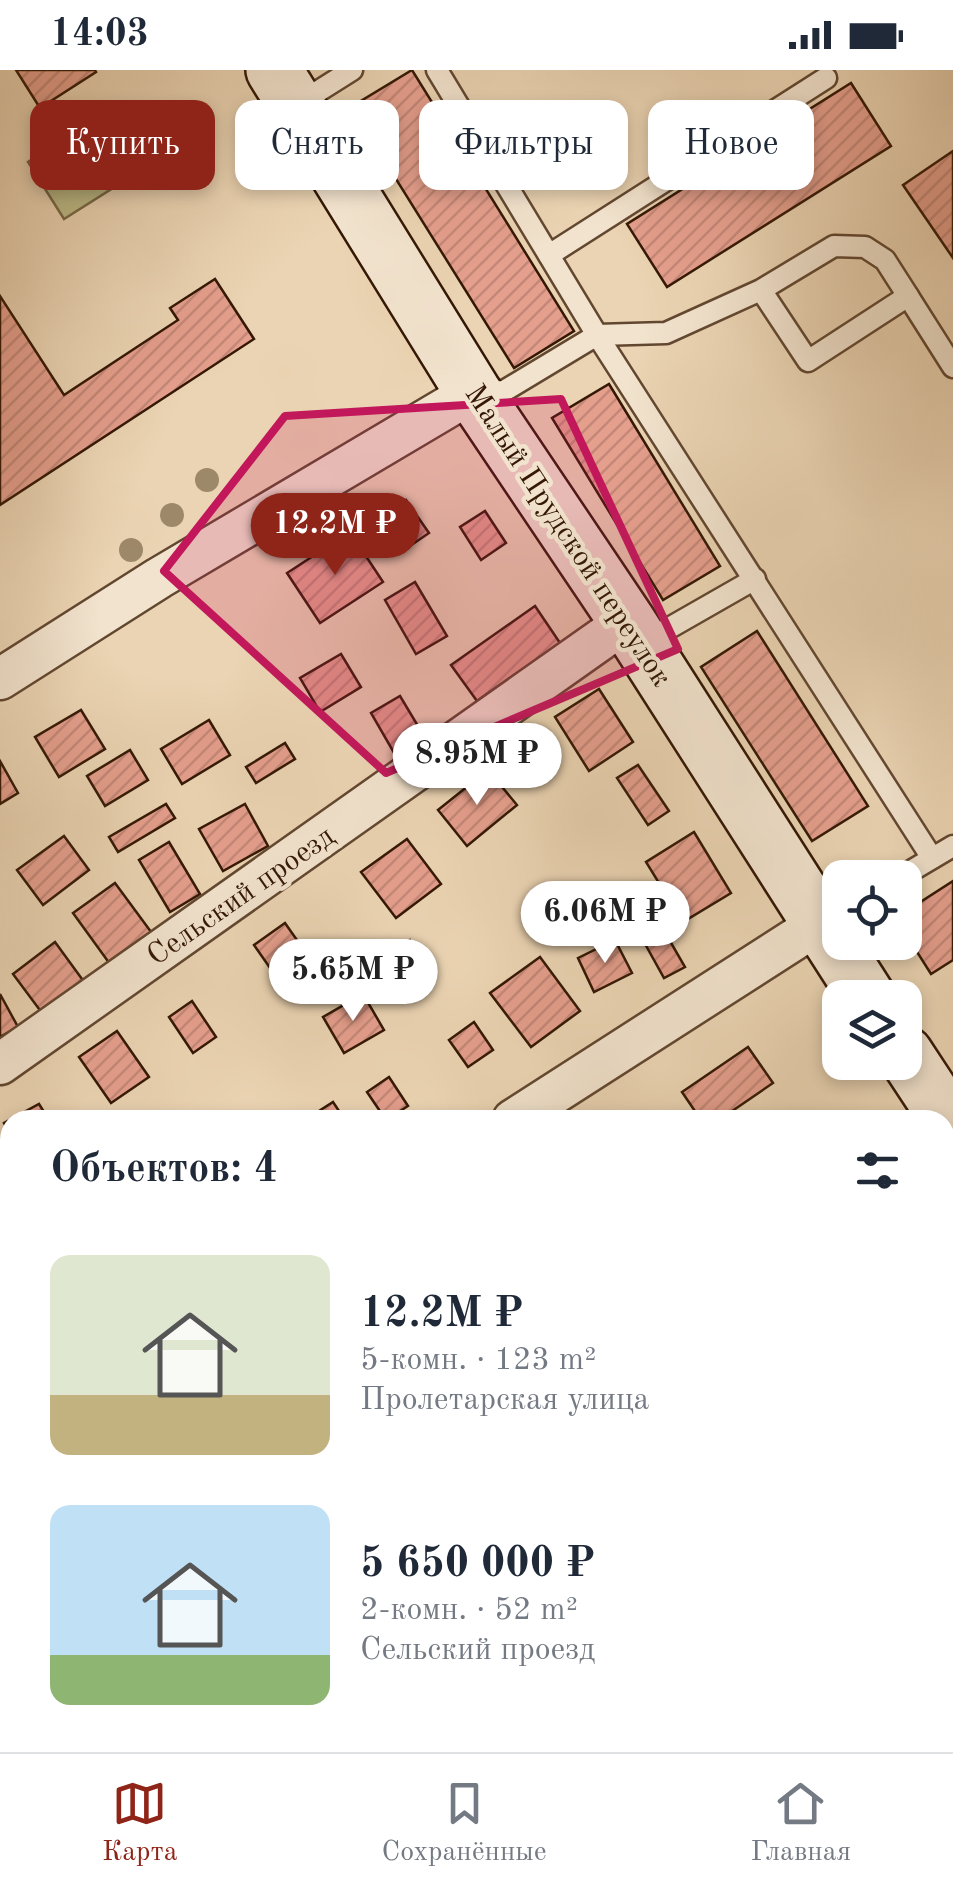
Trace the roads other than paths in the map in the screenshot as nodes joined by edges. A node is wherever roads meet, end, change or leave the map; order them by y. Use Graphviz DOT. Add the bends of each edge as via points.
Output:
graph roads {
  1 [pos="352,70"];
  2 [pos="437,70"];
  3 [pos="826,78"];
  4 [pos="286,87"];
  5 [pos="549,255"];
  6 [pos="762,290"];
  7 [pos="908,296"];
  8 [pos="596,335"];
  9 [pos="953,367"];
  10 [pos="474,392"];
  11 [pos="755,580"];
  12 [pos="634,633"];
  13 [pos="0,678"];
  14 [pos="953,846"];
  15 [pos="932,858"];
  16 [pos="922,864"];
  17 [pos="822,906"];
  18 [pos="822,923"];
  19 [pos="0,1064"];
  20 [pos="922,1076"];
  21 [pos="530,1110"];
  22 [pos="948,1110"];
  1 -- 4 [label="lane"];
  2 -- 5 [label="lane"];
  3 -- 5 [label="lane"];
  4 -- 10 [label="street, Малый Прудской переулок"];
  5 -- 8 [label="lane"];
  6 -- 7 [label="lane" via="834,246 865,247 884,260"];
  6 -- 7 [label="lane" via="808,361"];
  6 -- 8 [label="lane" via="666,334"];
  7 -- 9 [label="lane"];
  8 -- 10 [label="lane" via="504,391"];
  8 -- 11 [label="lane"];
  10 -- 12 [label="street, Малый Прудской переулок"];
  10 -- 13 [label="street"];
  11 -- 12 [label="lane"];
  11 -- 15 [label="lane"];
  12 -- 17 [label="street, Малый Прудской переулок"];
  12 -- 19 [label="street, Сельский проезд"];
  14 -- 15 [label="lane"];
  15 -- 16 [label="lane"];
  18 -- 21 [label="street"];
  20 -- 22 [label="street"];
}
